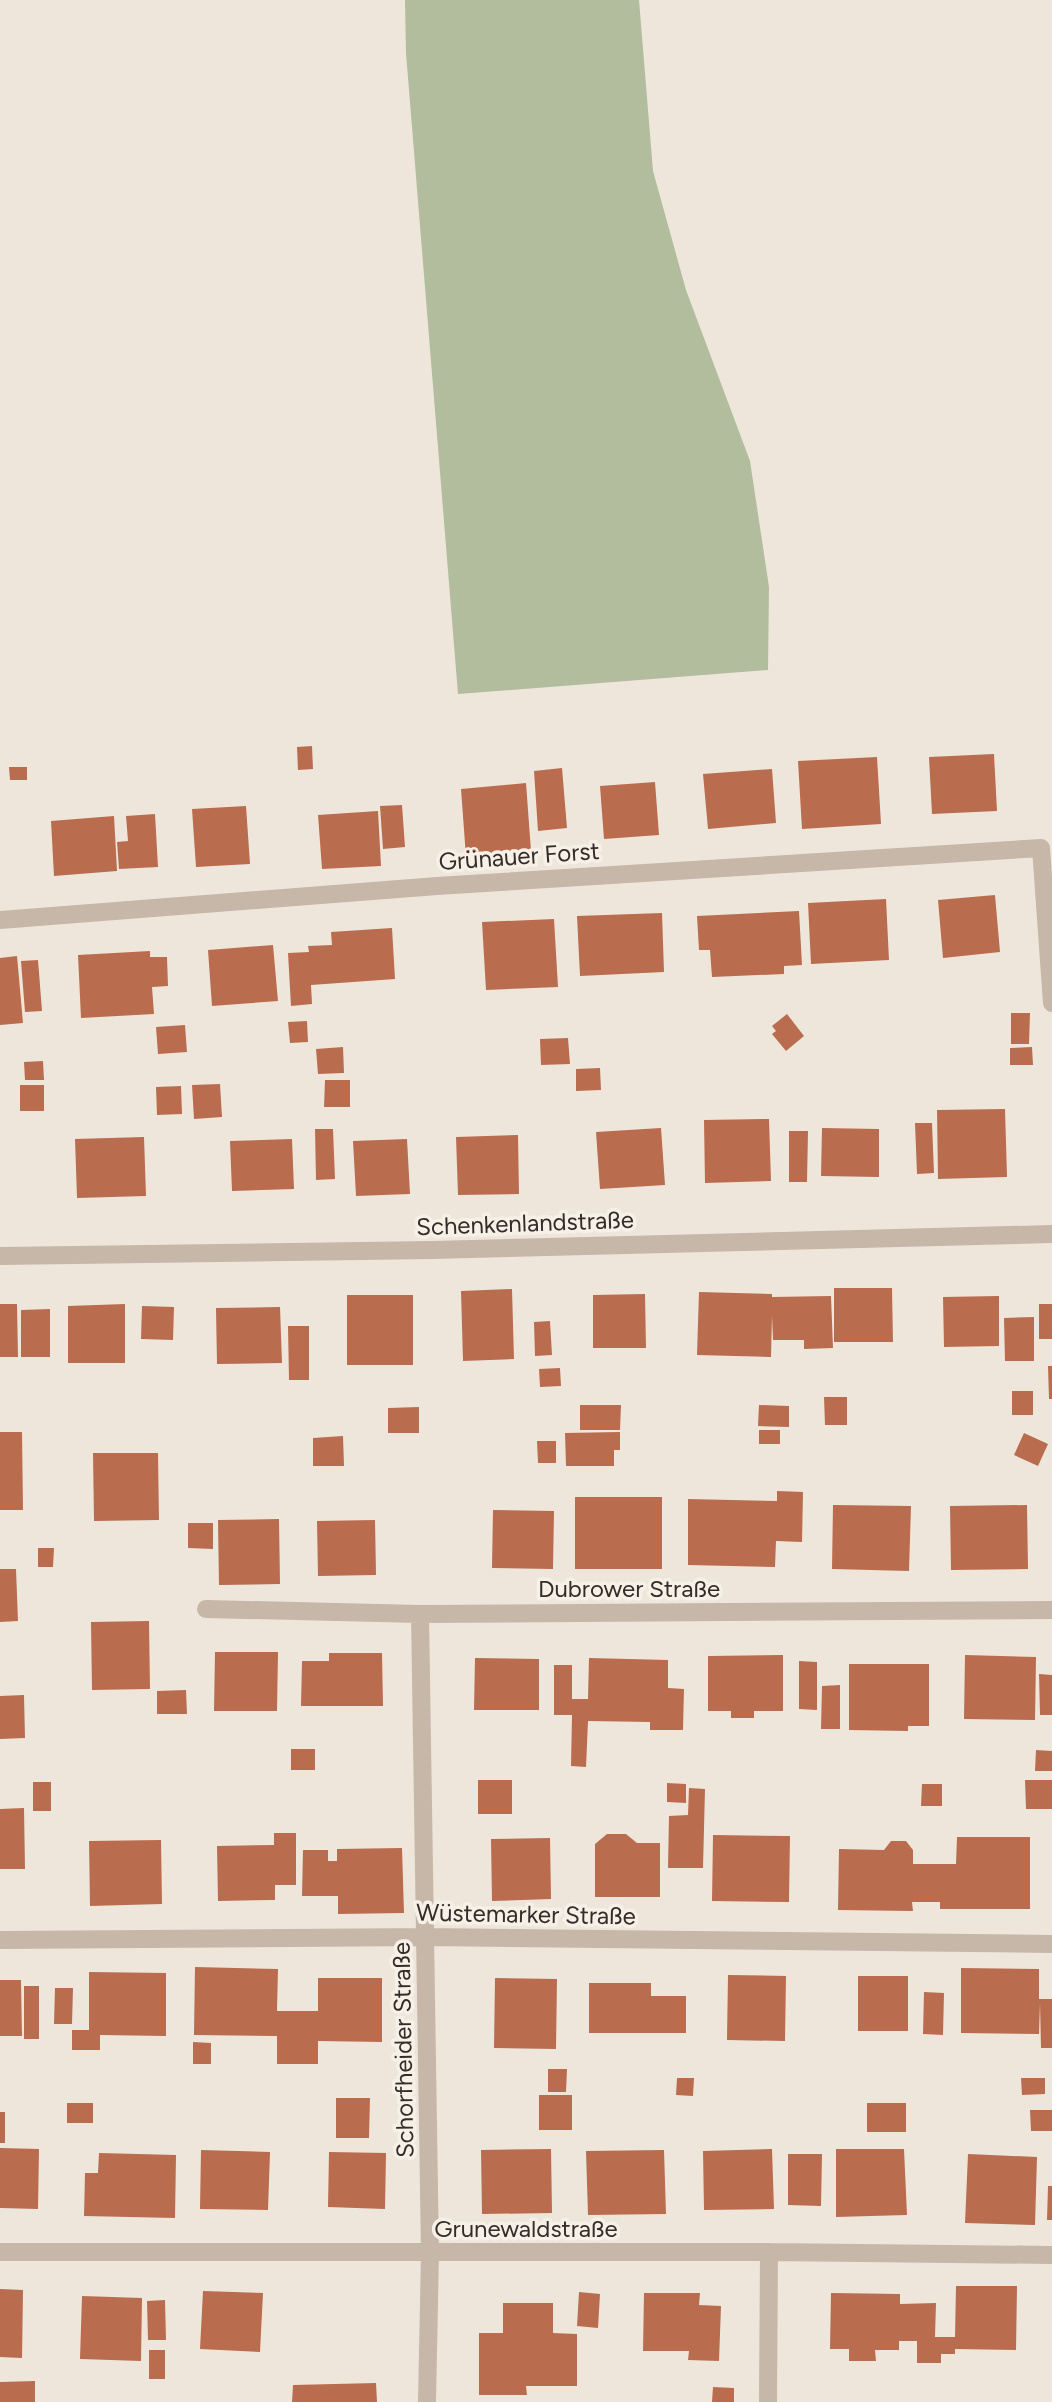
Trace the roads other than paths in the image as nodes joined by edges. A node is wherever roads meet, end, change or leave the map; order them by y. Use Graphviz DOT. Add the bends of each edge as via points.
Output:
graph roads {
  1 [pos="0,920"];
  2 [pos="1052,1003"];
  3 [pos="1052,1234"];
  4 [pos="0,1256"];
  5 [pos="206,1609"];
  6 [pos="1052,1610"];
  7 [pos="420,1614"];
  8 [pos="426,1937"];
  9 [pos="0,1940"];
  10 [pos="1052,1944"];
  11 [pos="0,2252"];
  12 [pos="769,2252"];
  13 [pos="430,2253"];
  14 [pos="1052,2255"];
  15 [pos="427,2402"];
  16 [pos="768,2402"];
  1 -- 2 [label="street, Grünauer Forst" via="437,886 1041,848"];
  3 -- 4 [label="street, Schenkenlandstraße"];
  5 -- 7 [label="street, Dubrower Straße"];
  6 -- 7 [label="street, Dubrower Straße"];
  7 -- 8 [label="street, Schorfheider Straße"];
  8 -- 9 [label="street, Wüstemarker Straße"];
  8 -- 10 [label="street, Wüstemarker Straße"];
  8 -- 13 [label="street, Schorfheider Straße"];
  11 -- 13 [label="street, Grunewaldstraße"];
  12 -- 13 [label="street, Grunewaldstraße"];
  12 -- 14 [label="street, Grunewaldstraße"];
  12 -- 16 [label="street"];
  13 -- 15 [label="street, Schorfheider Straße"];
}
